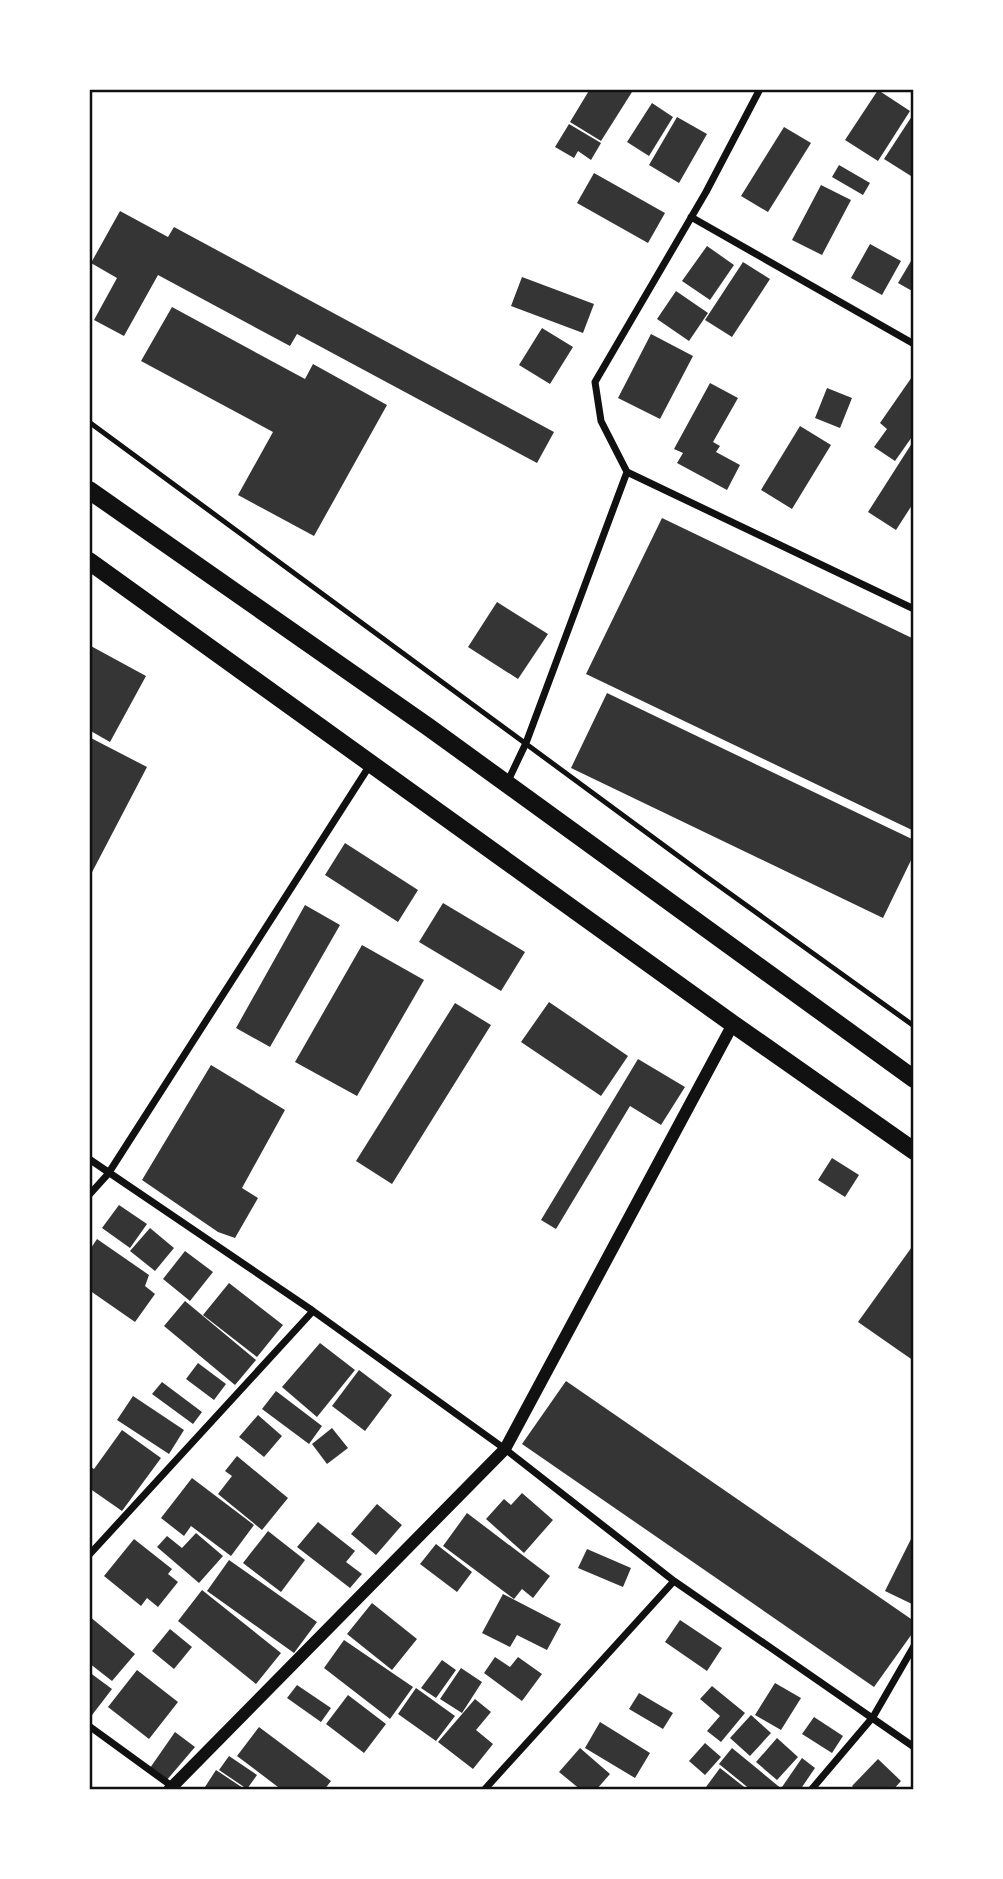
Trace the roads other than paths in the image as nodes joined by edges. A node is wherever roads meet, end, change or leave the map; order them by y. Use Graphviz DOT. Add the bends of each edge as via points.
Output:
graph roads {
  1 [pos="760,89"];
  2 [pos="691,217"];
  3 [pos="914,344"];
  4 [pos="89,422"];
  5 [pos="628,471"];
  6 [pos="89,490"];
  7 [pos="89,561"];
  8 [pos="914,609"];
  9 [pos="527,743"];
  10 [pos="370,764"];
  11 [pos="507,784"];
  12 [pos="733,1024"];
  13 [pos="914,1026"];
  14 [pos="914,1079"];
  15 [pos="914,1151"];
  16 [pos="89,1159"];
  17 [pos="108,1174"];
  18 [pos="89,1195"];
  19 [pos="313,1311"];
  20 [pos="505,1449"];
  21 [pos="89,1555"];
  22 [pos="674,1581"];
  23 [pos="914,1646"];
  24 [pos="873,1717"];
  25 [pos="89,1726"];
  26 [pos="914,1747"];
  27 [pos="172,1788"];
  28 [pos="484,1790"];
  29 [pos="811,1790"];
  1 -- 2 [label="street"];
  2 -- 3 [label="street"];
  2 -- 5 [label="street" via="595,382 601,421"];
  4 -- 9 [label="lane"];
  5 -- 8 [label="street"];
  5 -- 9 [label="street"];
  6 -- 11 [label="main road"];
  7 -- 10 [label="main road"];
  9 -- 11 [label="street"];
  9 -- 13 [label="lane"];
  10 -- 12 [label="main road"];
  10 -- 17 [label="street"];
  11 -- 14 [label="main road"];
  12 -- 15 [label="main road"];
  12 -- 20 [label="street"];
  16 -- 17 [label="street"];
  17 -- 18 [label="street"];
  17 -- 19 [label="street"];
  19 -- 20 [label="street"];
  19 -- 21 [label="street"];
  20 -- 22 [label="street"];
  20 -- 27 [label="street"];
  22 -- 24 [label="street"];
  22 -- 28 [label="street"];
  23 -- 24 [label="street"];
  24 -- 26 [label="street"];
  24 -- 29 [label="street"];
  25 -- 27 [label="street"];
}
